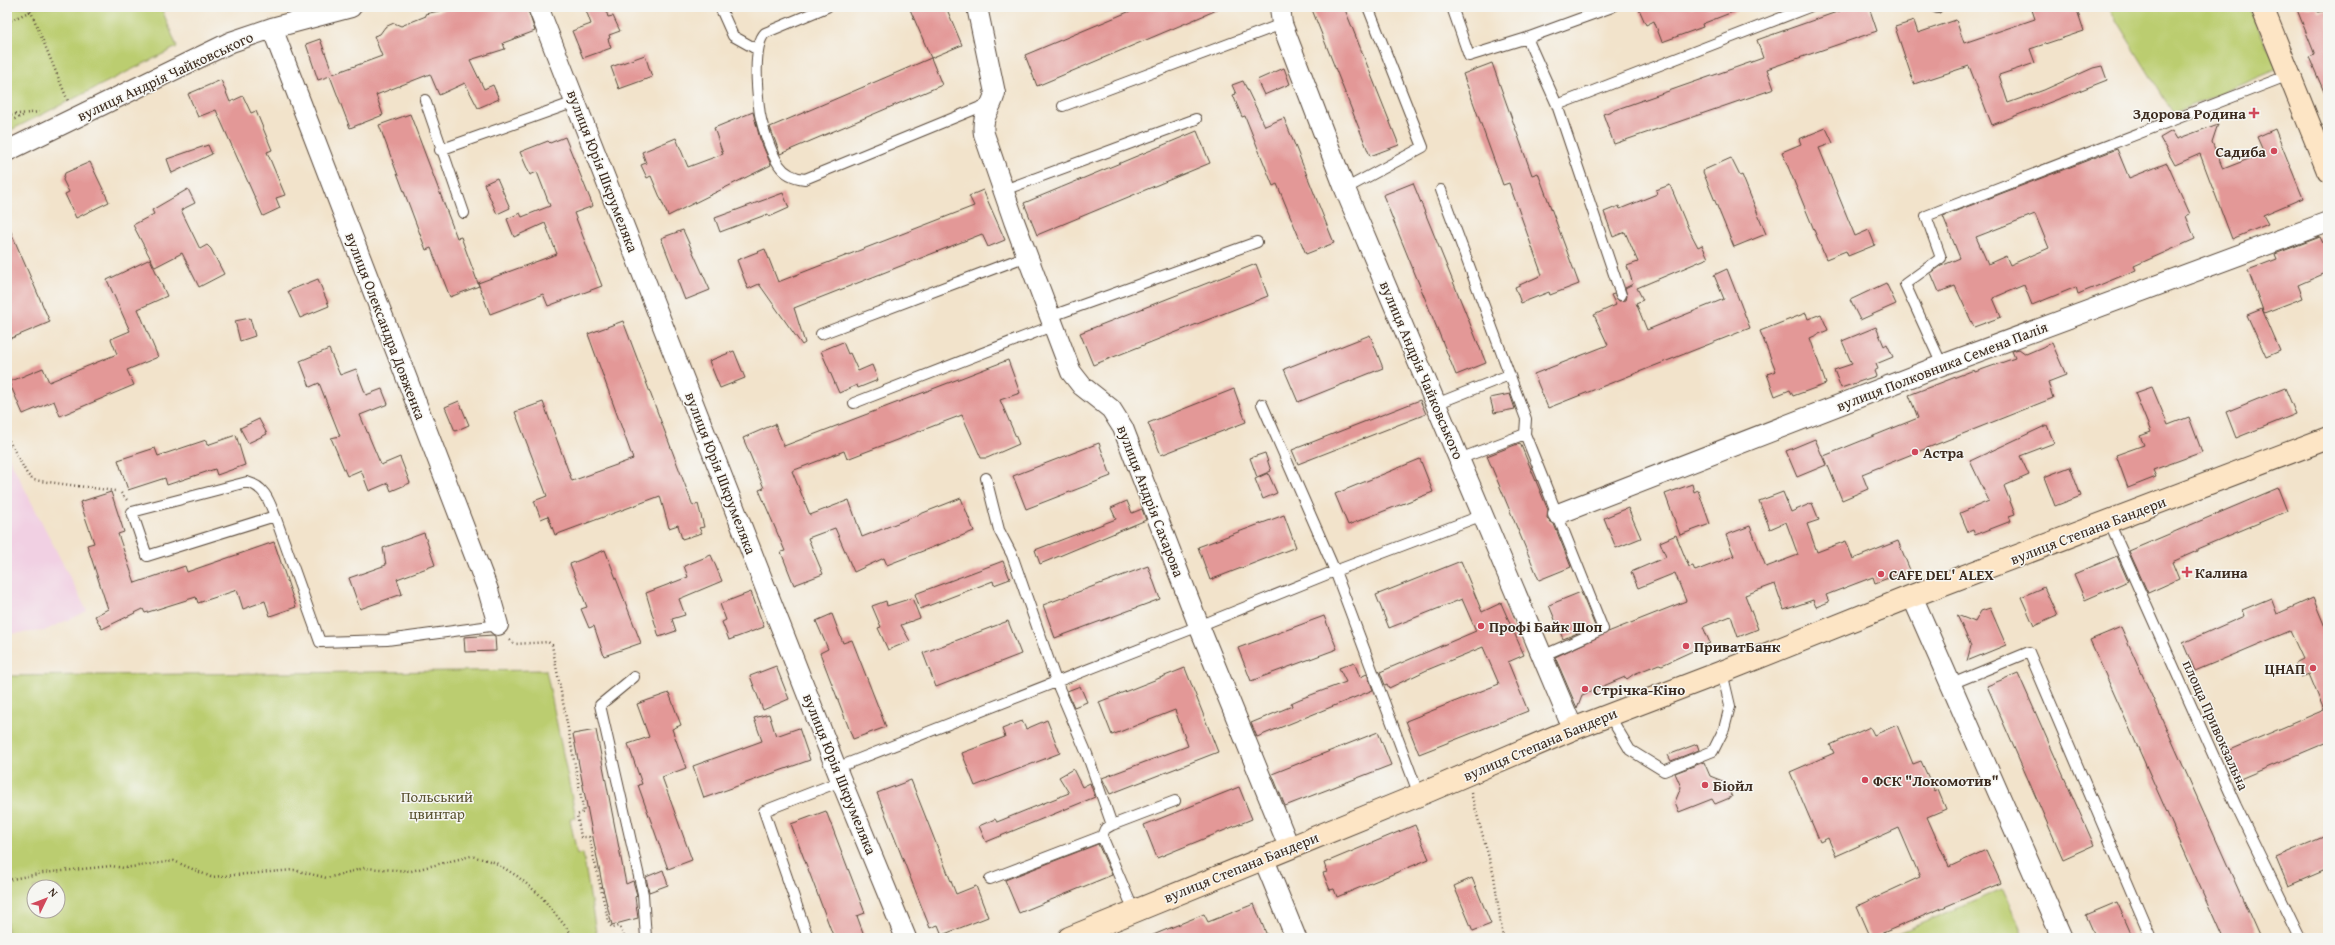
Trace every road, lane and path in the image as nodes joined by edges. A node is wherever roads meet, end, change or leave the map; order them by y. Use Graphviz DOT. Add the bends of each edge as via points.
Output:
graph roads {
  1 [pos="29,7"];
  2 [pos="538,7"];
  3 [pos="720,7"];
  4 [pos="827,7"];
  5 [pos="977,7"];
  6 [pos="1368,7"];
  7 [pos="1452,7"];
  8 [pos="1612,7"];
  9 [pos="1809,7"];
  10 [pos="2262,7"];
  11 [pos="342,8"];
  12 [pos="31,12"];
  13 [pos="1281,16"];
  14 [pos="7,22"];
  15 [pos="272,28"];
  16 [pos="1527,38"];
  17 [pos="758,50"];
  18 [pos="2289,75"];
  19 [pos="424,100"];
  20 [pos="575,102"];
  21 [pos="993,102"];
  22 [pos="1557,105"];
  23 [pos="1064,106"];
  24 [pos="29,113"];
  25 [pos="76,118"];
  26 [pos="1196,119"];
  27 [pos="7,122"];
  28 [pos="440,150"];
  29 [pos="7,151"];
  30 [pos="2328,171"];
  31 [pos="1345,189"];
  32 [pos="1004,190"];
  33 [pos="1440,190"];
  34 [pos="464,213"];
  35 [pos="2328,222"];
  36 [pos="1257,242"];
  37 [pos="1027,256"];
  38 [pos="1621,295"];
  39 [pos="1051,321"];
  40 [pos="821,334"];
  41 [pos="1942,365"];
  42 [pos="1509,375"];
  43 [pos="854,402"];
  44 [pos="1262,404"];
  45 [pos="1436,404"];
  46 [pos="1525,434"];
  47 [pos="7,437"];
  48 [pos="2328,438"];
  49 [pos="1459,459"];
  50 [pos="986,478"];
  51 [pos="115,491"];
  52 [pos="1558,514"];
  53 [pos="1483,515"];
  54 [pos="275,516"];
  55 [pos="2109,522"];
  56 [pos="1335,570"];
  57 [pos="1912,596"];
  58 [pos="498,625"];
  59 [pos="1199,626"];
  60 [pos="1542,656"];
  61 [pos="1722,672"];
  62 [pos="634,677"];
  63 [pos="1056,681"];
  64 [pos="1949,685"];
  65 [pos="1609,715"];
  66 [pos="1573,729"];
  67 [pos="839,775"];
  68 [pos="1466,775"];
  69 [pos="1420,794"];
  70 [pos="1175,801"];
  71 [pos="1112,825"];
  72 [pos="1102,836"];
  73 [pos="1289,847"];
  74 [pos="1263,858"];
  75 [pos="7,880"];
  76 [pos="990,880"];
  77 [pos="1134,911"];
  78 [pos="578,938"];
  79 [pos="625,938"];
  80 [pos="646,938"];
  81 [pos="808,938"];
  82 [pos="906,938"];
  83 [pos="1070,938"];
  84 [pos="1296,938"];
  85 [pos="1503,938"];
  86 [pos="2062,938"];
  87 [pos="2151,938"];
  88 [pos="2300,938"];
  1 -- 12 [label="path"];
  2 -- 20 [label="street, вулиця Юрія Шкрумеляка"];
  3 -- 17 [label="lane" via="733,36"];
  4 -- 17 [label="lane" via="765,33"];
  5 -- 21 [label="street, вулиця Андрія Сахарова" via="996,92"];
  6 -- 31 [label="lane" via="1423,147"];
  7 -- 16 [label="lane" via="1469,56"];
  8 -- 16 [label="lane"];
  9 -- 22 [label="lane"];
  10 -- 18 [label="street"];
  11 -- 15 [label="street, вулиця Андрія Чайковського"];
  12 -- 14 [label="path"];
  12 -- 25 [label="path"];
  13 -- 23 [label="lane"];
  13 -- 31 [label="street, вулиця Андрія Чайковського"];
  15 -- 25 [label="street, вулиця Андрія Чайковського" via="231,42"];
  15 -- 58 [label="street, вулиця Олександра Довженка" via="480,570"];
  16 -- 22 [label="lane"];
  17 -- 21 [label="lane" via="759,108 765,133 779,165 796,178 805,179"];
  18 -- 30 [label="street"];
  18 -- 41 [label="lane" via="1926,216 1941,258 1905,284"];
  19 -- 28 [label="lane"];
  20 -- 28 [label="lane"];
  20 -- 67 [label="street, вулиця Юрія Шкрумеляка"];
  21 -- 32 [label="street, вулиця Андрія Сахарова" via="982,122"];
  22 -- 38 [label="lane"];
  24 -- 27 [label="path"];
  25 -- 29 [label="street, вулиця Андрія Чайковського"];
  26 -- 32 [label="lane"];
  28 -- 34 [label="lane"];
  31 -- 45 [label="street, вулиця Андрія Чайковського"];
  32 -- 37 [label="street, вулиця Андрія Сахарова"];
  33 -- 42 [label="lane"];
  35 -- 41 [label="street, вулиця Полковника Семена Палія"];
  36 -- 39 [label="lane"];
  37 -- 39 [label="street, вулиця Андрія Сахарова"];
  37 -- 40 [label="lane"];
  39 -- 43 [label="lane"];
  39 -- 59 [label="street, вулиця Андрія Сахарова" via="1073,376 1119,419"];
  41 -- 52 [label="street, вулиця Полковника Семена Палія"];
  42 -- 45 [label="lane"];
  42 -- 46 [label="lane" via="1526,418"];
  44 -- 56 [label="lane"];
  45 -- 49 [label="street, вулиця Андрія Чайковського"];
  46 -- 49 [label="lane"];
  46 -- 52 [label="lane"];
  47 -- 51 [label="path" via="26,474 33,480"];
  48 -- 55 [label="street, вулиця Степана Бандери"];
  49 -- 53 [label="street, вулиця Андрія Чайковського"];
  50 -- 63 [label="lane" via="999,530 1012,555"];
  52 -- 60 [label="lane" via="1603,628"];
  53 -- 56 [label="lane"];
  53 -- 60 [label="street, вулиця Андрія Чайковського"];
  54 -- 54 [label="lane" via="147,556 132,512 247,482 265,493"];
  54 -- 58 [label="lane" via="320,642 387,640"];
  55 -- 57 [label="street, вулиця Степана Бандери"];
  55 -- 88 [label="lane, площа Привокзальна" via="2236,806"];
  56 -- 59 [label="lane"];
  56 -- 69 [label="lane"];
  57 -- 61 [label="street, вулиця Степана Бандери"];
  57 -- 64 [label="street"];
  58 -- 79 [label="path" via="515,644 548,642 552,645 584,812 577,815 581,837 589,837 609,924 613,928 620,926"];
  59 -- 63 [label="lane"];
  59 -- 73 [label="street, вулиця Андрія Сахарова"];
  60 -- 66 [label="street, вулиця Андрія Чайковського"];
  61 -- 65 [label="street, вулиця Степана Бандери"];
  61 -- 65 [label="lane" via="1730,706 1724,730 1713,751 1664,771 1630,750"];
  62 -- 80 [label="lane" via="600,705 643,894"];
  63 -- 67 [label="lane"];
  63 -- 71 [label="lane" via="1087,754"];
  64 -- 86 [label="street"];
  64 -- 87 [label="lane" via="2029,652"];
  65 -- 66 [label="street, вулиця Степана Бандери"];
  66 -- 68 [label="street, вулиця Степана Бандери"];
  67 -- 81 [label="lane" via="764,811"];
  67 -- 82 [label="street, вулиця Юрія Шкрумеляка"];
  68 -- 69 [label="street, вулиця Степана Бандери"];
  68 -- 85 [label="path" via="1494,876"];
  69 -- 73 [label="street, вулиця Степана Бандери"];
  70 -- 71 [label="lane"];
  71 -- 72 [label="lane" via="1105,829"];
  72 -- 76 [label="lane"];
  72 -- 77 [label="lane"];
  73 -- 74 [label="street, вулиця Степана Бандери"];
  74 -- 77 [label="street, вулиця Степана Бандери"];
  74 -- 84 [label="street"];
  75 -- 78 [label="path" via="43,873 111,866 124,868 174,861 211,877 294,870 326,878 364,868 411,871 471,856 494,862 517,876 540,895 570,932"];
  77 -- 83 [label="street, вулиця Степана Бандери"];
}
